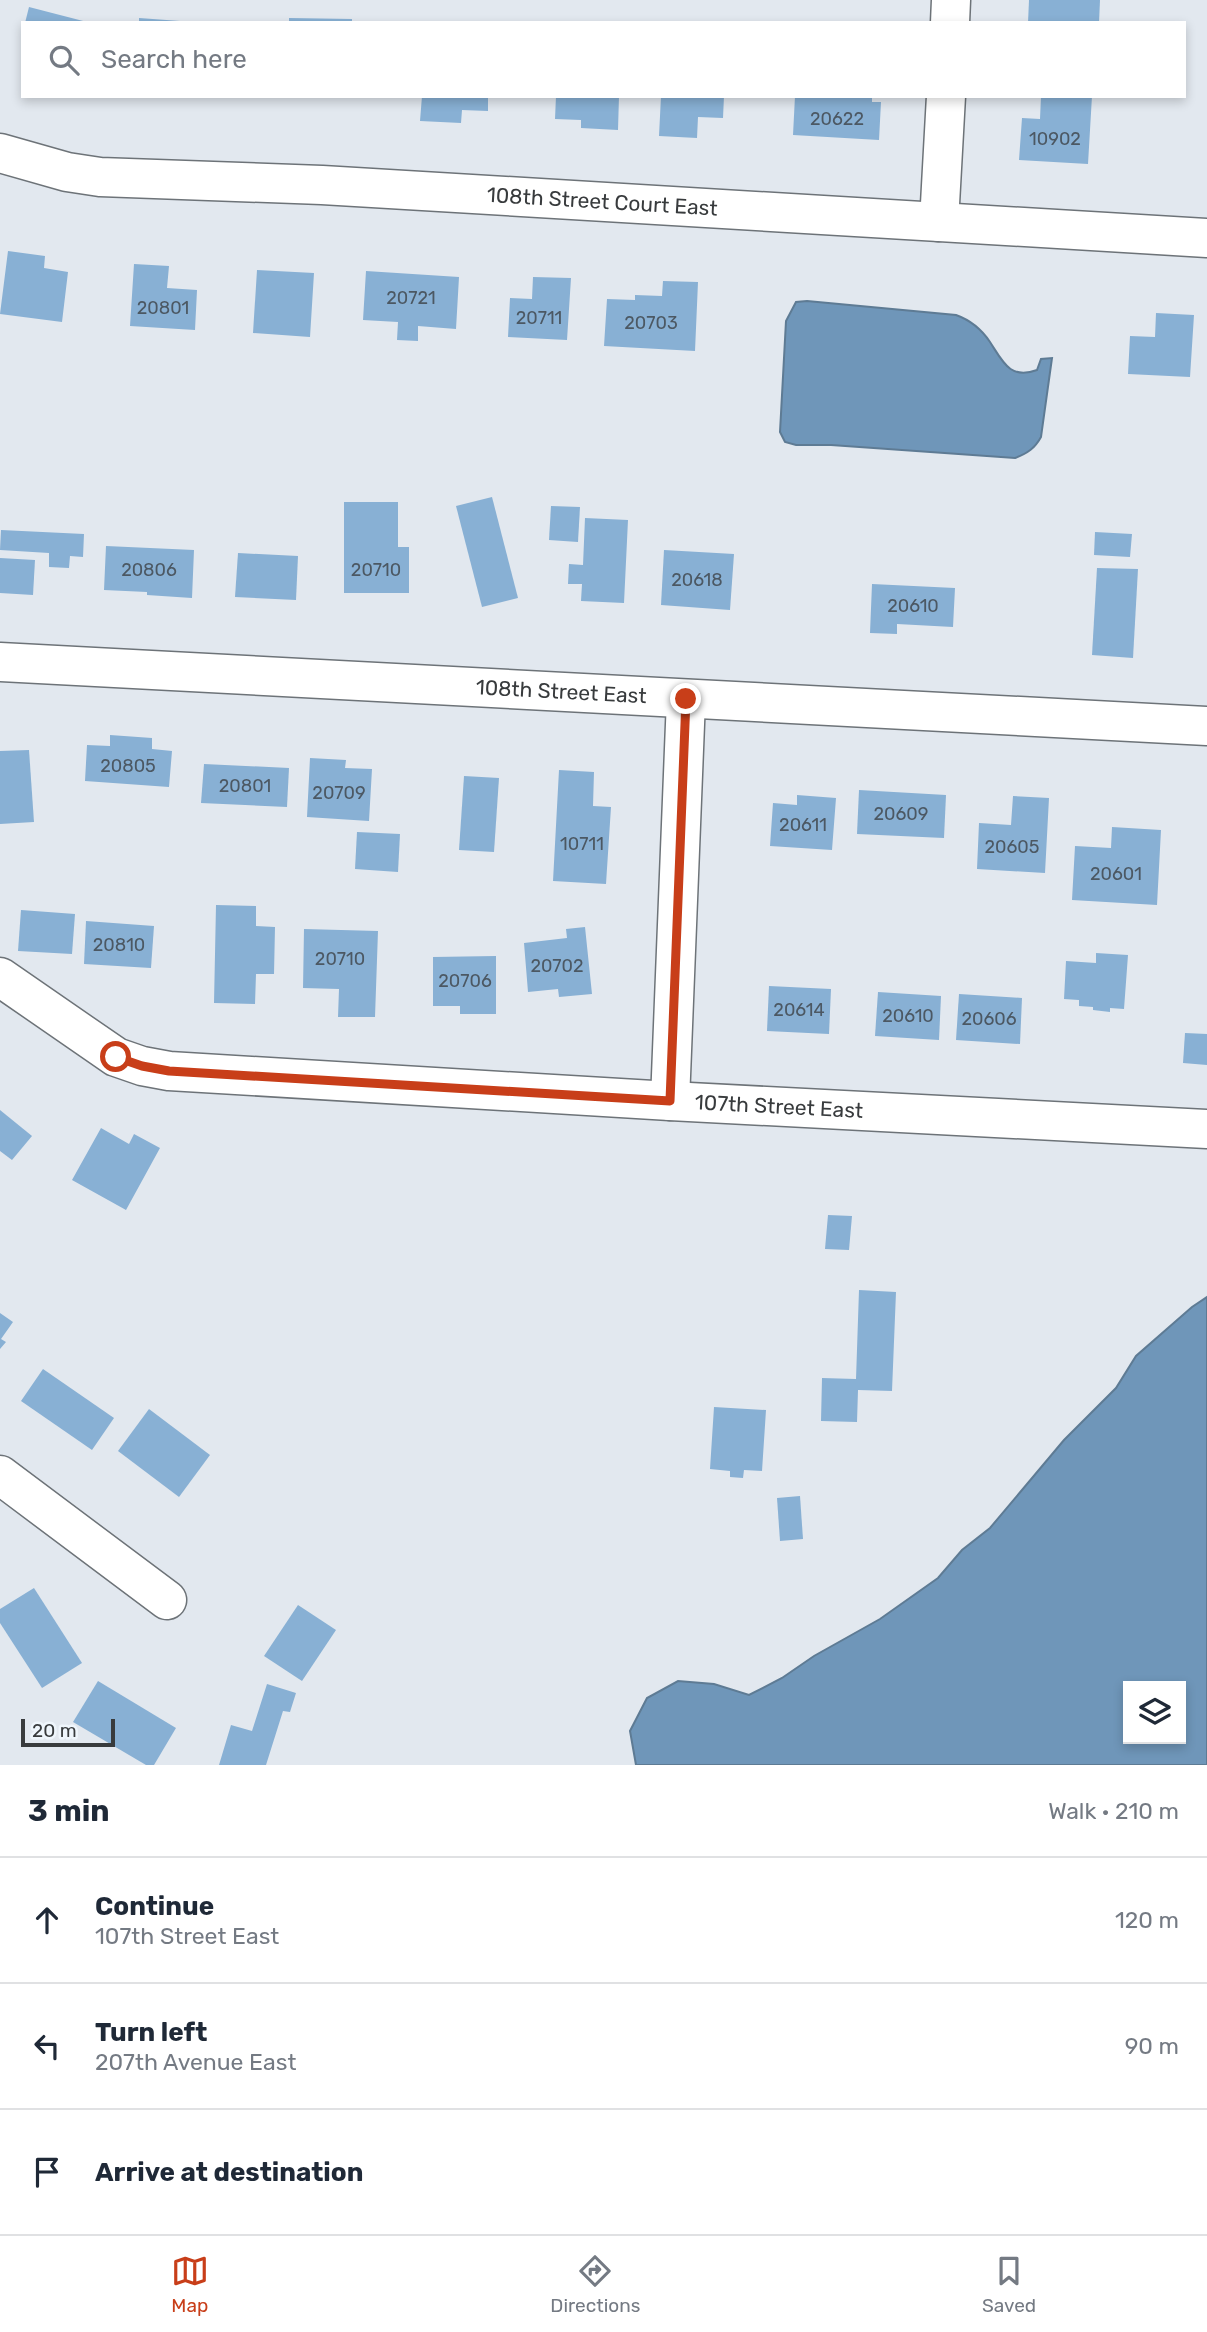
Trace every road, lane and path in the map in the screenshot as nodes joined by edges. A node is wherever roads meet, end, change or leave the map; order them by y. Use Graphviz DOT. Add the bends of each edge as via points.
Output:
graph roads {
  1 [pos="951,0"];
  2 [pos="950,21"];
  3 [pos="946,98"];
  4 [pos="0,153"];
  5 [pos="939,222"];
  6 [pos="1207,238"];
  7 [pos="0,662"];
  8 [pos="686,699"];
  9 [pos="1207,726"];
  10 [pos="0,977"];
  11 [pos="670,1101"];
  12 [pos="1207,1129"];
  13 [pos="0,1475"];
  14 [pos="167,1600"];
  1 -- 2 [label="street"];
  3 -- 5 [label="street"];
  4 -- 5 [label="street, 108th Street Court East" via="100,177 336,186"];
  5 -- 6 [label="street, 108th Street Court East"];
  7 -- 8 [label="street, 108th Street East"];
  8 -- 9 [label="street, 108th Street East"];
  8 -- 11 [label="street"];
  10 -- 11 [label="street, 107th Street East" via="116,1057 169,1071"];
  11 -- 12 [label="street, 107th Street East"];
  13 -- 14 [label="street"];
}
